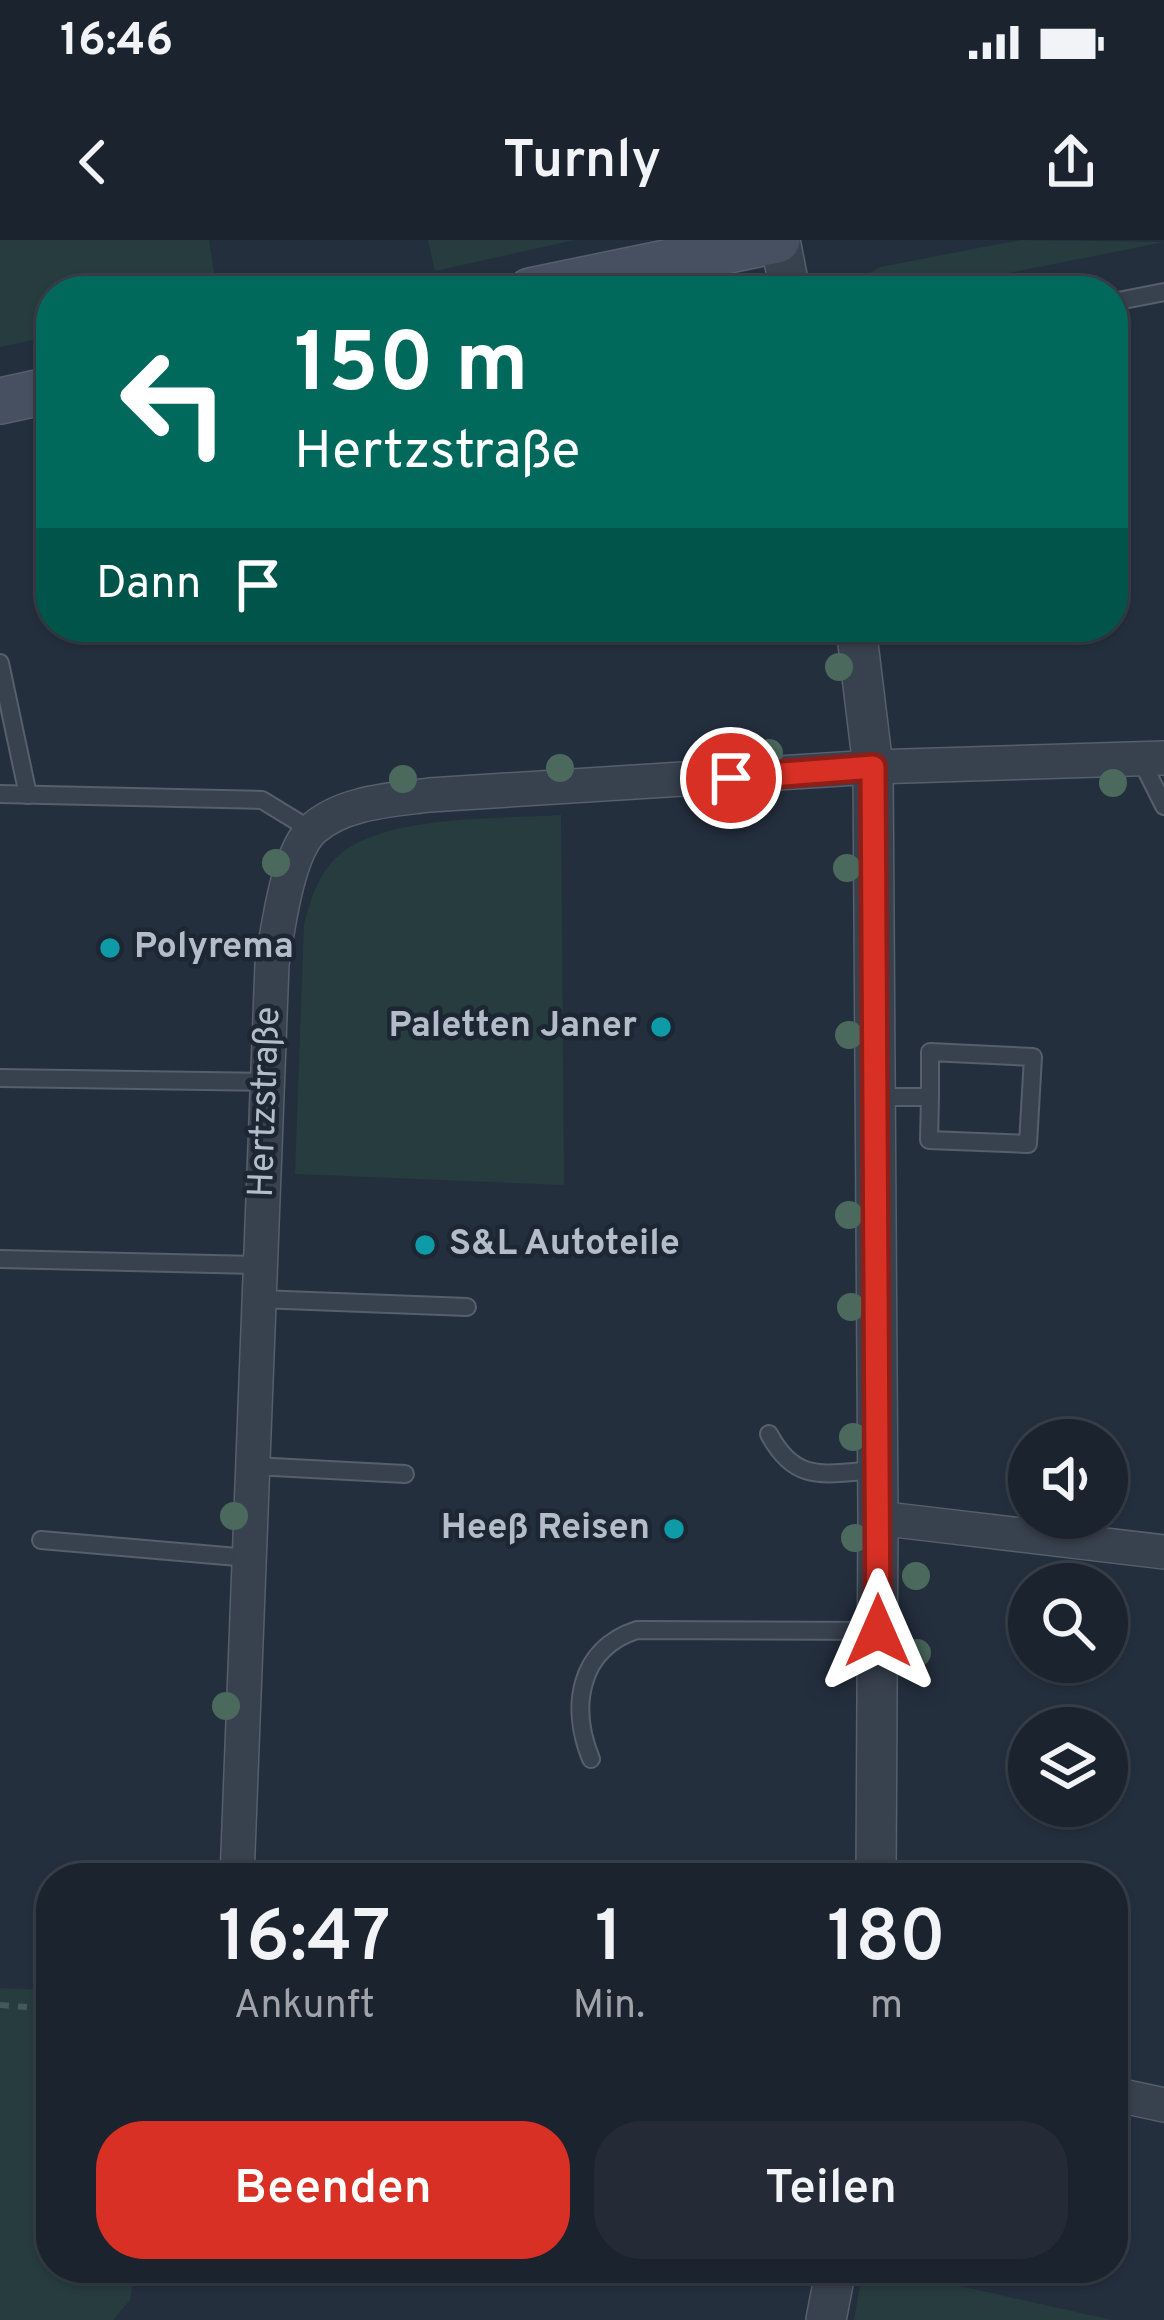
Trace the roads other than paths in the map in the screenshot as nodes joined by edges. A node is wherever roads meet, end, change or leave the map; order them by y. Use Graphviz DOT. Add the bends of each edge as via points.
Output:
graph roads {
  1 [pos="778,240"];
  2 [pos="603,276"];
  3 [pos="786,276"];
  4 [pos="1164,292"];
  5 [pos="1128,299"];
  6 [pos="36,393"];
  7 [pos="0,401"];
  8 [pos="858,642"];
  9 [pos="0,663"];
  10 [pos="1152,759"];
  11 [pos="873,767"];
  12 [pos="0,794"];
  13 [pos="28,795"];
  14 [pos="1164,806"];
  15 [pos="311,830"];
  16 [pos="0,1078"];
  17 [pos="267,1082"];
  18 [pos="874,1097"];
  19 [pos="930,1097"];
  20 [pos="0,1259"];
  21 [pos="260,1282"];
  22 [pos="467,1307"];
  23 [pos="769,1433"];
  24 [pos="253,1466"];
  25 [pos="878,1470"];
  26 [pos="404,1474"];
  27 [pos="878,1518"];
  28 [pos="41,1540"];
  29 [pos="1164,1552"];
  30 [pos="249,1558"];
  31 [pos="878,1631"];
  32 [pos="591,1759"];
  33 [pos="238,1863"];
  34 [pos="876,1863"];
  35 [pos="1128,2097"];
  36 [pos="1164,2104"];
  37 [pos="833,2283"];
  38 [pos="826,2320"];
  1 -- 2 [label="main road"];
  1 -- 3 [label="street"];
  4 -- 5 [label="lane"];
  6 -- 7 [label="main road"];
  8 -- 11 [label="street"];
  9 -- 13 [label="lane"];
  10 -- 11 [label="street"];
  10 -- 14 [label="lane"];
  11 -- 15 [label="street" via="430,795 368,804"];
  11 -- 18 [label="street"];
  12 -- 13 [label="lane"];
  13 -- 15 [label="lane" via="262,800"];
  15 -- 17 [label="street, Hertzstraße" via="284,899 272,964"];
  16 -- 17 [label="lane"];
  17 -- 21 [label="street, Hertzstraße"];
  18 -- 19 [label="lane"];
  18 -- 25 [label="street"];
  19 -- 19 [label="lane" via="930,1052 1033,1057 1028,1144 929,1140"];
  20 -- 21 [label="lane"];
  21 -- 22 [label="lane"];
  21 -- 24 [label="street, Hertzstraße"];
  23 -- 25 [label="lane" via="795,1469"];
  24 -- 26 [label="lane"];
  24 -- 30 [label="street, Hertzstraße"];
  25 -- 27 [label="street"];
  27 -- 29 [label="street"];
  27 -- 31 [label="street"];
  28 -- 30 [label="lane"];
  30 -- 33 [label="street, Hertzstraße"];
  31 -- 32 [label="lane" via="638,1630 615,1638 599,1653 582,1694 578,1728"];
  31 -- 34 [label="street"];
  35 -- 36 [label="street"];
  37 -- 38 [label="street"];
}
